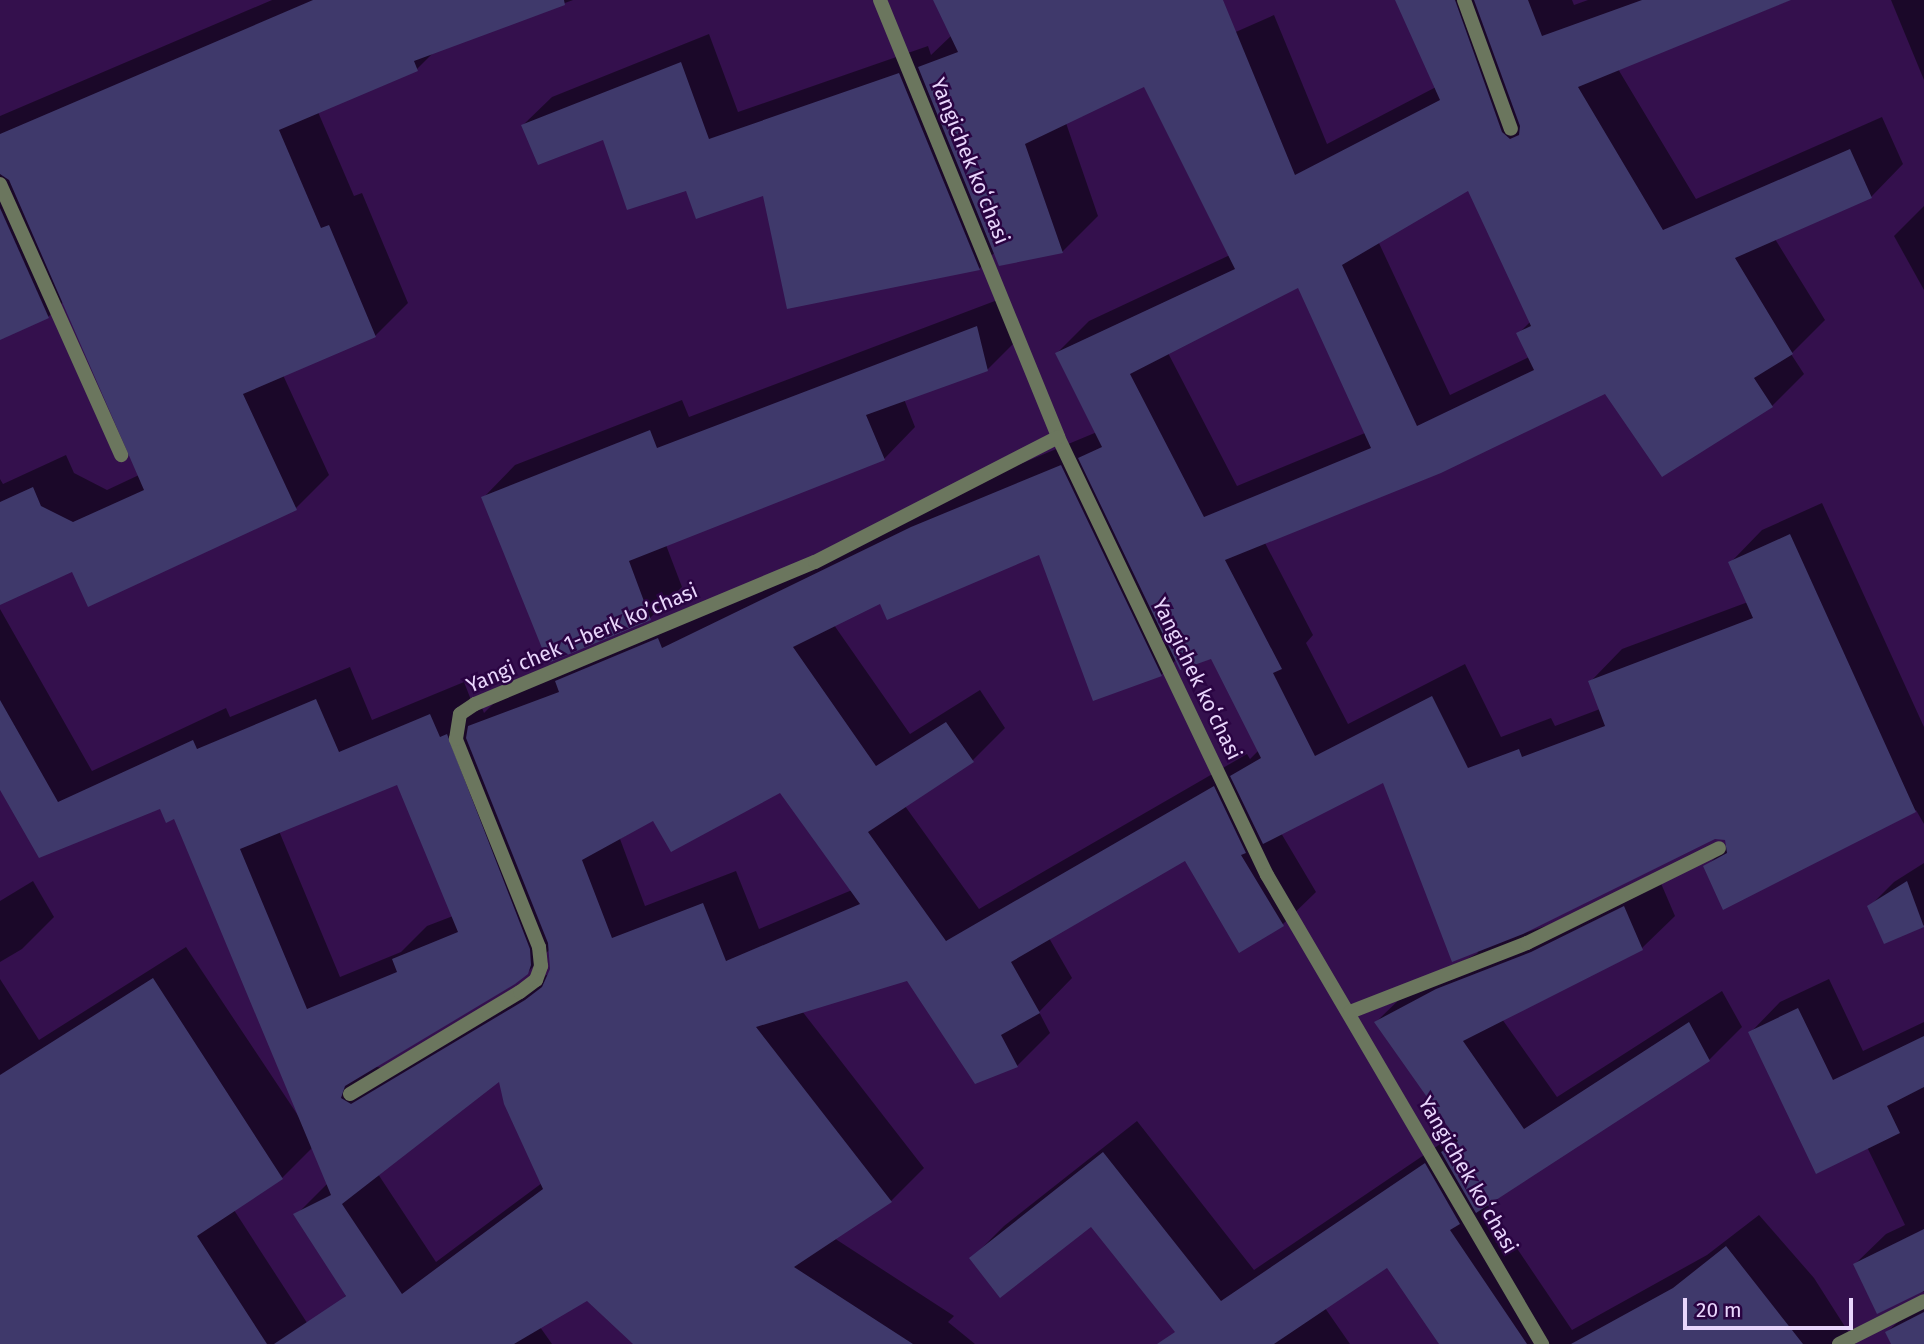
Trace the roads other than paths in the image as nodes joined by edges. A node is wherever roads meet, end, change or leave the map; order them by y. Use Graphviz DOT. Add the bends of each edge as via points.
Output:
graph roads {
  1 [pos="880,0"];
  2 [pos="1464,0"];
  3 [pos="1511,129"];
  4 [pos="0,184"];
  5 [pos="1058,438"];
  6 [pos="121,455"];
  7 [pos="1719,848"];
  8 [pos="1350,1012"];
  9 [pos="350,1094"];
  10 [pos="1924,1301"];
  11 [pos="1542,1344"];
  12 [pos="1839,1344"];
  1 -- 5 [label="street, Yangichek koʻchasi"];
  2 -- 3 [label="street"];
  4 -- 6 [label="street"];
  5 -- 8 [label="street, Yangichek koʻchasi" via="1267,875"];
  5 -- 9 [label="street, Yangi chek 1-berk koʼchasi" via="815,562 460,714 456,739 539,947 541,966 536,980 520,992"];
  7 -- 8 [label="street" via="1527,943"];
  8 -- 11 [label="street, Yangichek koʻchasi"];
  10 -- 12 [label="street"];
}
